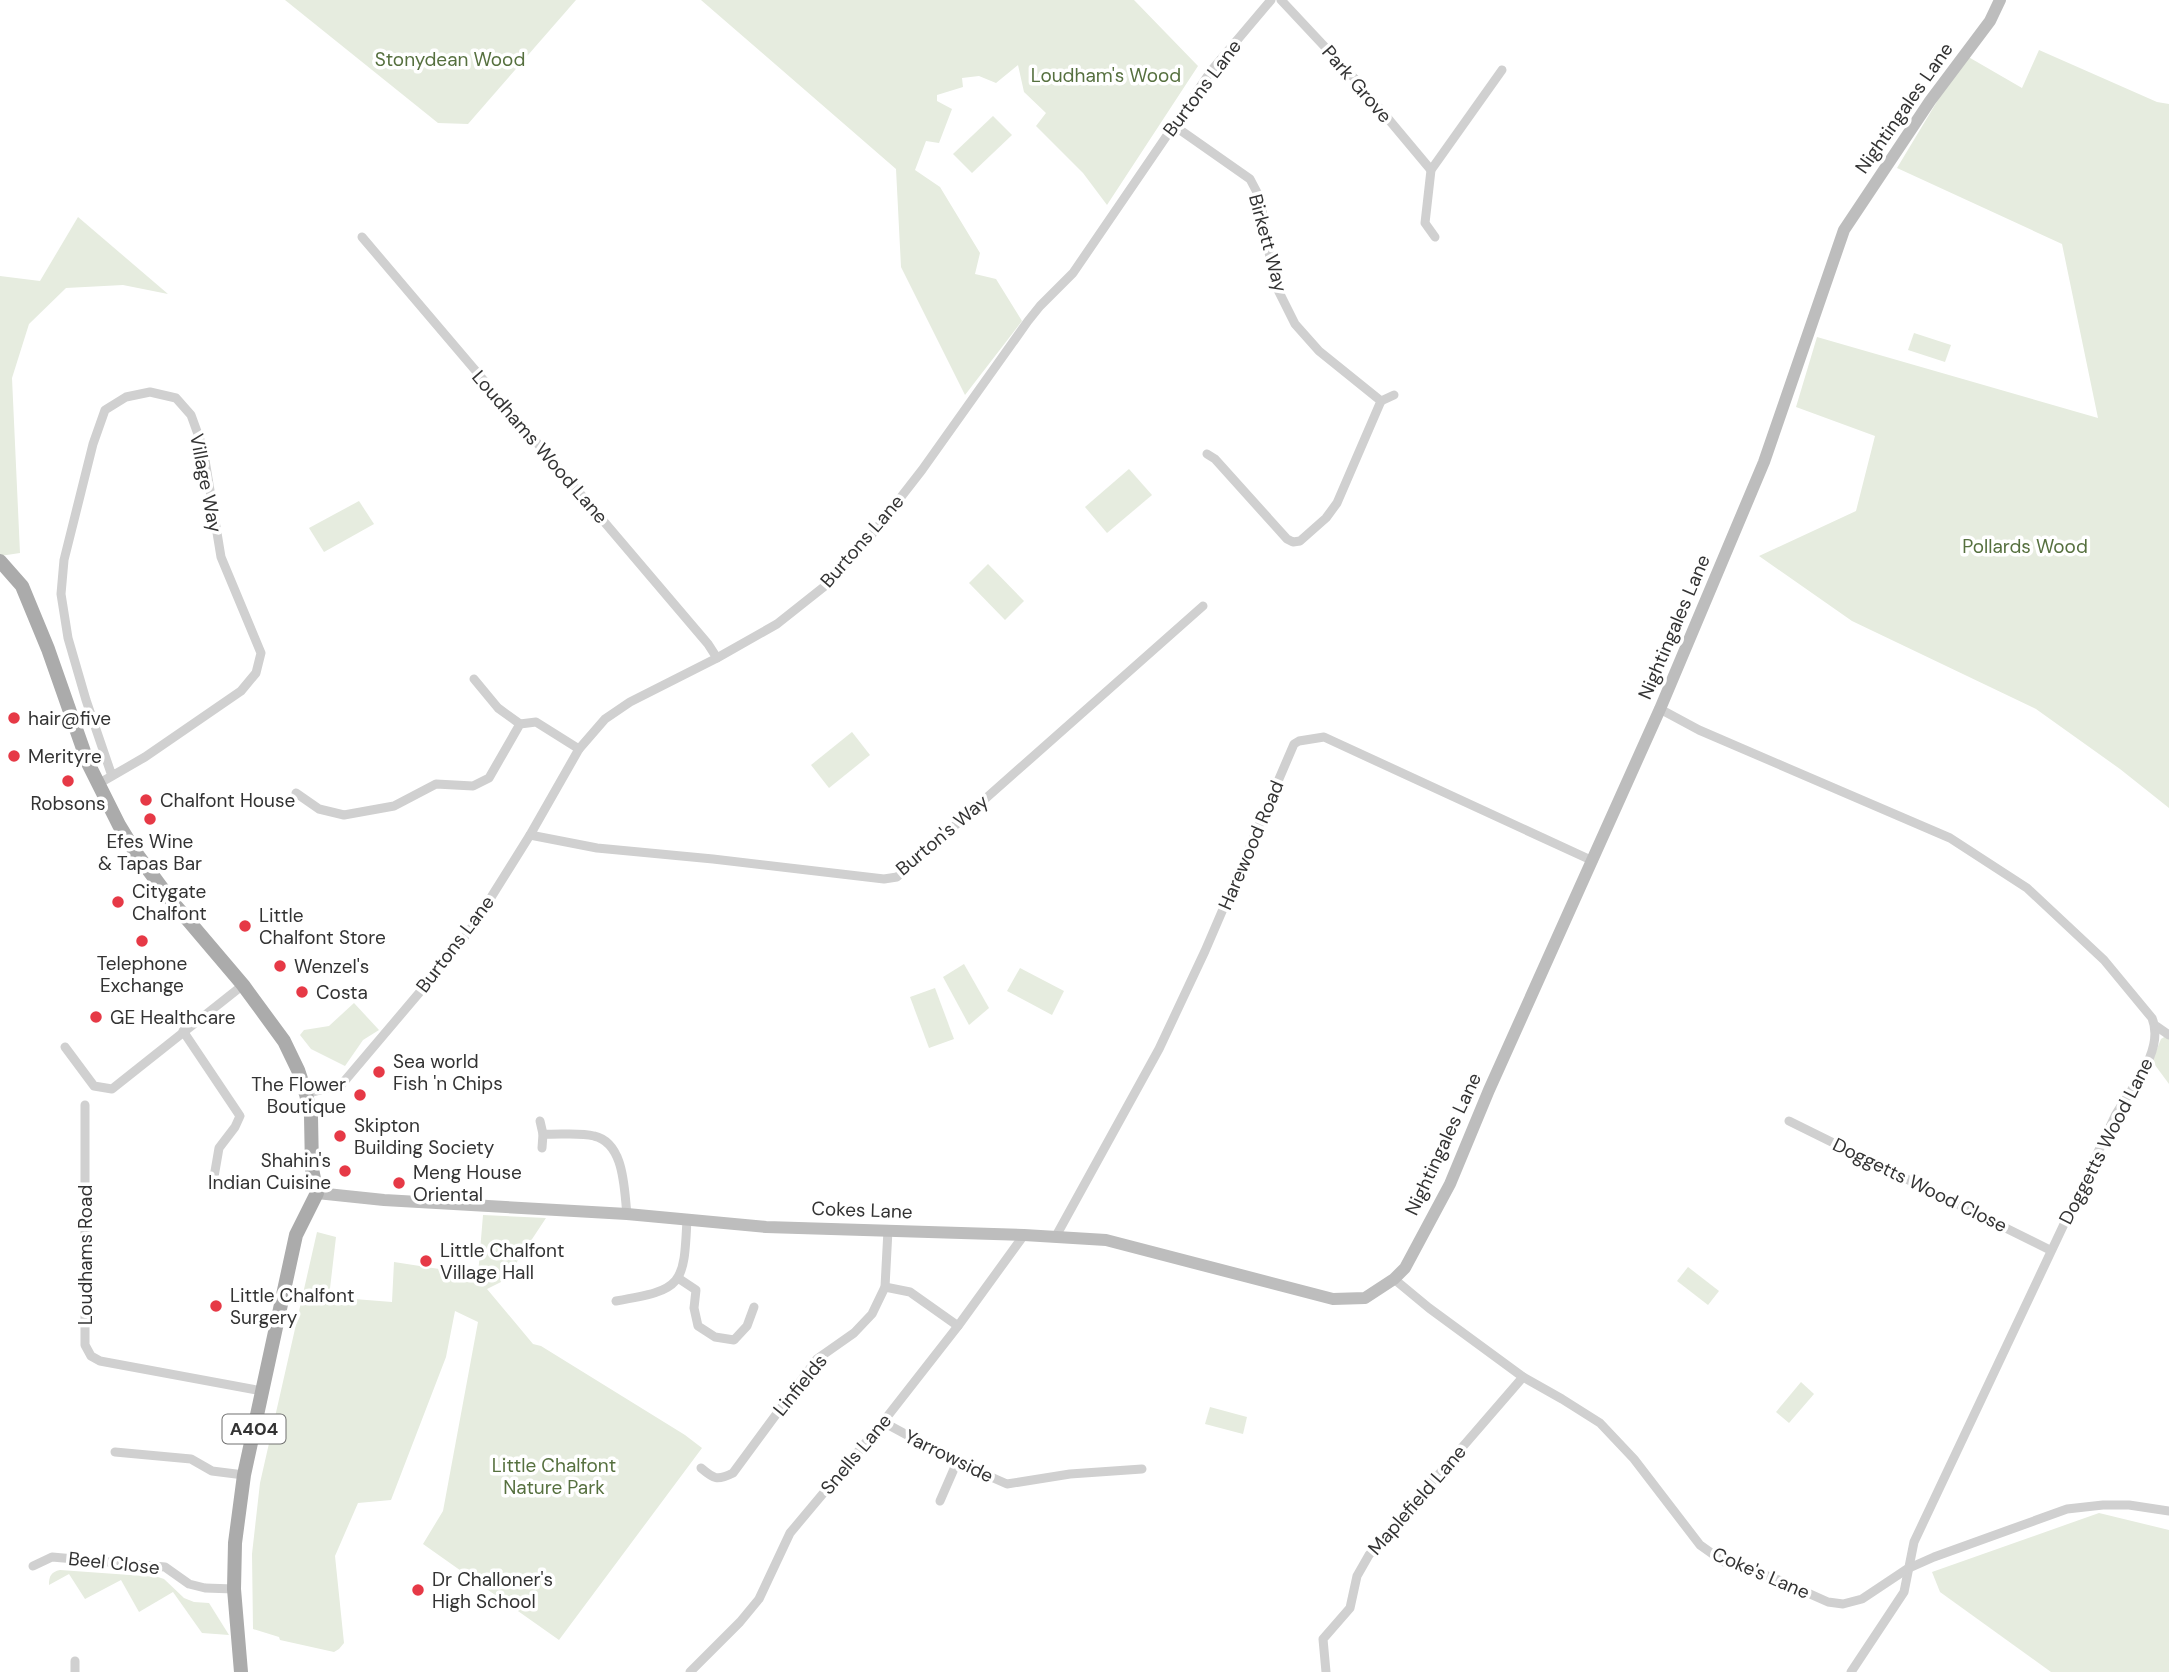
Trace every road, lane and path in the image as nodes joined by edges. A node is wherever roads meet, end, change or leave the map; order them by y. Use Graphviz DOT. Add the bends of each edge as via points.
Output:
graph roads {
  1 [pos="1271,0"];
  2 [pos="1281,0"];
  3 [pos="2000,0"];
  4 [pos="1502,70"];
  5 [pos="1173,125"];
  6 [pos="1431,170"];
  7 [pos="362,237"];
  8 [pos="1435,237"];
  9 [pos="1394,395"];
  10 [pos="1381,401"];
  11 [pos="1207,454"];
  12 [pos="0,561"];
  13 [pos="1203,606"];
  14 [pos="717,658"];
  15 [pos="474,679"];
  16 [pos="1660,709"];
  17 [pos="520,724"];
  18 [pos="579,749"];
  19 [pos="112,776"];
  20 [pos="97,784"];
  21 [pos="296,793"];
  22 [pos="530,835"];
  23 [pos="1593,861"];
  24 [pos="243,985"];
  25 [pos="2155,1026"];
  26 [pos="183,1031"];
  27 [pos="2169,1035"];
  28 [pos="65,1047"];
  29 [pos="306,1094"];
  30 [pos="85,1105"];
  31 [pos="540,1121"];
  32 [pos="1790,1121"];
  33 [pos="544,1134"];
  34 [pos="542,1148"];
  35 [pos="214,1177"];
  36 [pos="317,1193"];
  37 [pos="627,1214"];
  38 [pos="687,1219"];
  39 [pos="888,1230"];
  40 [pos="1024,1235"];
  41 [pos="1056,1236"];
  42 [pos="2050,1250"];
  43 [pos="678,1278"];
  44 [pos="1394,1279"];
  45 [pos="885,1287"];
  46 [pos="616,1301"];
  47 [pos="754,1307"];
  48 [pos="958,1326"];
  49 [pos="1524,1377"];
  50 [pos="262,1391"];
  51 [pos="883,1422"];
  52 [pos="115,1452"];
  53 [pos="957,1462"];
  54 [pos="701,1468"];
  55 [pos="1142,1469"];
  56 [pos="244,1475"];
  57 [pos="940,1501"];
  58 [pos="2169,1511"];
  59 [pos="33,1566"];
  60 [pos="1908,1569"];
  61 [pos="234,1589"];
  62 [pos="75,1661"];
  63 [pos="75,1672"];
  64 [pos="241,1672"];
  65 [pos="690,1672"];
  66 [pos="1326,1672"];
  67 [pos="1852,1672"];
  1 -- 5 [label="street, Burtons Lane"];
  2 -- 6 [label="street, Park Grove"];
  3 -- 16 [label="main road, Nightingales Lane" via="1844,230 1765,462"];
  4 -- 6 [label="street"];
  5 -- 10 [label="street, Birkett Way" via="1250,179 1260,198 1274,282 1295,324 1319,351"];
  5 -- 14 [label="street, Burtons Lane" via="1073,273 1028,321 866,542 830,582 777,624"];
  6 -- 8 [label="street" via="1425,223"];
  7 -- 14 [label="street, Loudhams Wood Lane"];
  9 -- 10 [label="street"];
  10 -- 11 [label="street" via="1337,503 1300,541 1287,539"];
  12 -- 20 [label="main road" via="22,586"];
  13 -- 22 [label="street, Burton's Way" via="897,877 597,848"];
  14 -- 18 [label="street, Burtons Lane" via="630,702 605,719"];
  15 -- 17 [label="street" via="498,708"];
  16 -- 23 [label="main road, Nightingales Lane"];
  16 -- 25 [label="street" via="1961,845 2027,888 2104,960"];
  17 -- 18 [label="street" via="536,722"];
  17 -- 21 [label="street" via="489,778 473,786 436,784 394,806 344,815 319,809"];
  18 -- 22 [label="street, Burtons Lane"];
  19 -- 19 [label="street, Village Way" via="241,691 256,673 261,653 221,557 203,447 191,415 176,398 150,393 126,397 105,410 63,571 61,594 68,638"];
  19 -- 20 [label="street, Village Way"];
  20 -- 24 [label="main road" via="136,853"];
  22 -- 29 [label="street, Burtons Lane" via="468,933 345,1081"];
  23 -- 41 [label="street, Harewood Road" via="1324,737 1294,744 1159,1049"];
  23 -- 44 [label="main road, Nightingales Lane" via="1450,1184 1405,1268"];
  24 -- 26 [label="street"];
  24 -- 29 [label="main road" via="284,1041"];
  25 -- 27 [label="street"];
  25 -- 42 [label="street, Doggetts Wood Lane" via="2151,1056 2116,1114"];
  26 -- 28 [label="street" via="135,1077 112,1088 94,1086"];
  26 -- 35 [label="street" via="240,1115 219,1148"];
  29 -- 36 [label="main road"];
  30 -- 50 [label="street, Loudhams Road" via="85,1345 91,1356"];
  31 -- 33 [label="street"];
  32 -- 42 [label="street, Doggetts Wood Close"];
  33 -- 34 [label="street"];
  33 -- 37 [label="street" via="596,1136 614,1150"];
  36 -- 37 [label="main road, Cokes Lane"];
  36 -- 50 [label="main road, A404" via="296,1235"];
  37 -- 38 [label="main road, Cokes Lane"];
  38 -- 39 [label="main road, Cokes Lane" via="766,1227"];
  38 -- 43 [label="street" via="685,1259"];
  39 -- 40 [label="main road, Cokes Lane"];
  39 -- 45 [label="street, Linfields"];
  40 -- 41 [label="main road, Cokes Lane"];
  40 -- 48 [label="street, Snells Lane"];
  41 -- 44 [label="main road, Cokes Lane" via="1106,1241 1333,1299 1365,1298"];
  42 -- 60 [label="street, Doggetts Wood Lane" via="1914,1542"];
  43 -- 46 [label="street" via="650,1295"];
  43 -- 47 [label="street" via="696,1290 698,1326 715,1337 734,1340 747,1326"];
  44 -- 49 [label="street, Coke's Lane"];
  45 -- 48 [label="street" via="911,1292"];
  45 -- 54 [label="street, Linfields" via="872,1314 854,1334 817,1359 733,1473 713,1478"];
  48 -- 51 [label="street, Snells Lane"];
  49 -- 60 [label="street, Coke's Lane" via="1600,1423 1634,1459 1699,1545 1724,1562 1843,1604 1862,1599"];
  49 -- 66 [label="street, Maplefield Lane" via="1369,1555 1357,1576 1350,1608 1323,1639"];
  50 -- 56 [label="main road, A404"];
  51 -- 53 [label="street, Yarrowside"];
  51 -- 65 [label="street, Snells Lane" via="790,1533 759,1599"];
  52 -- 56 [label="street" via="191,1459 212,1471"];
  53 -- 55 [label="street, Yarrowside" via="1007,1484"];
  53 -- 57 [label="street"];
  56 -- 61 [label="main road, A404"];
  58 -- 60 [label="street, Coke's Lane" via="2129,1504 2067,1509"];
  59 -- 61 [label="street, Beel Close" via="52,1557 166,1567 189,1584"];
  60 -- 67 [label="street, Doggetts Wood Lane" via="1904,1592"];
  61 -- 64 [label="main road, A404"];
  62 -- 63 [label="street"];
}
